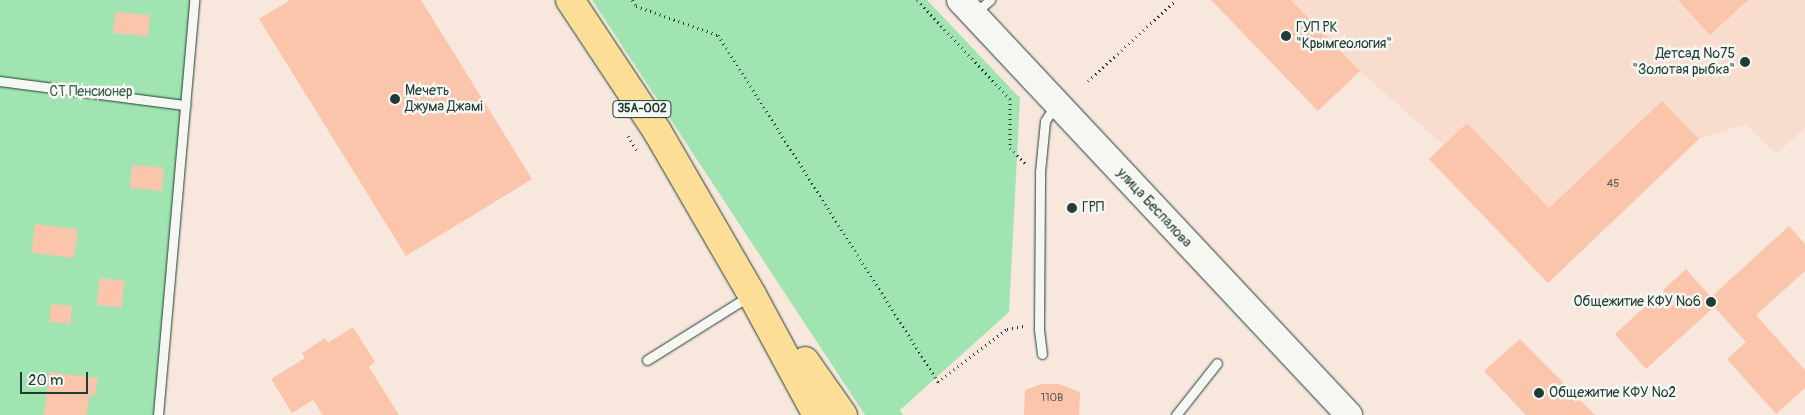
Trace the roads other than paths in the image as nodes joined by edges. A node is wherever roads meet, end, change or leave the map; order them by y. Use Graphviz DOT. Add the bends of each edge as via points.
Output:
graph roads {
  1 [pos="194,0"];
  2 [pos="570,0"];
  3 [pos="974,5"];
  4 [pos="0,81"];
  5 [pos="1056,104"];
  6 [pos="185,105"];
  7 [pos="710,221"];
  8 [pos="752,295"];
  9 [pos="1042,354"];
  10 [pos="647,360"];
  11 [pos="1217,364"];
  12 [pos="804,390"];
  13 [pos="158,415"];
  14 [pos="817,415"];
  15 [pos="821,415"];
  16 [pos="843,415"];
  17 [pos="1176,415"];
  18 [pos="1349,415"];
  1 -- 6 [label="lane"];
  2 -- 7 [label="main road, 35А-002" via="657,131"];
  3 -- 5 [label="main road, улица Беспалова"];
  4 -- 6 [label="lane"];
  5 -- 9 [label="lane" via="1044,121 1040,178"];
  5 -- 18 [label="main road, улица Беспалова"];
  6 -- 13 [label="lane"];
  7 -- 8 [label="main road, 35А-002"];
  7 -- 16 [label="main road, 35А-002"];
  8 -- 10 [label="lane"];
  8 -- 12 [label="main road, 35А-002"];
  11 -- 17 [label="lane"];
  12 -- 14 [label="main road, 35А-002"];
  12 -- 15 [label="main road"];
}
